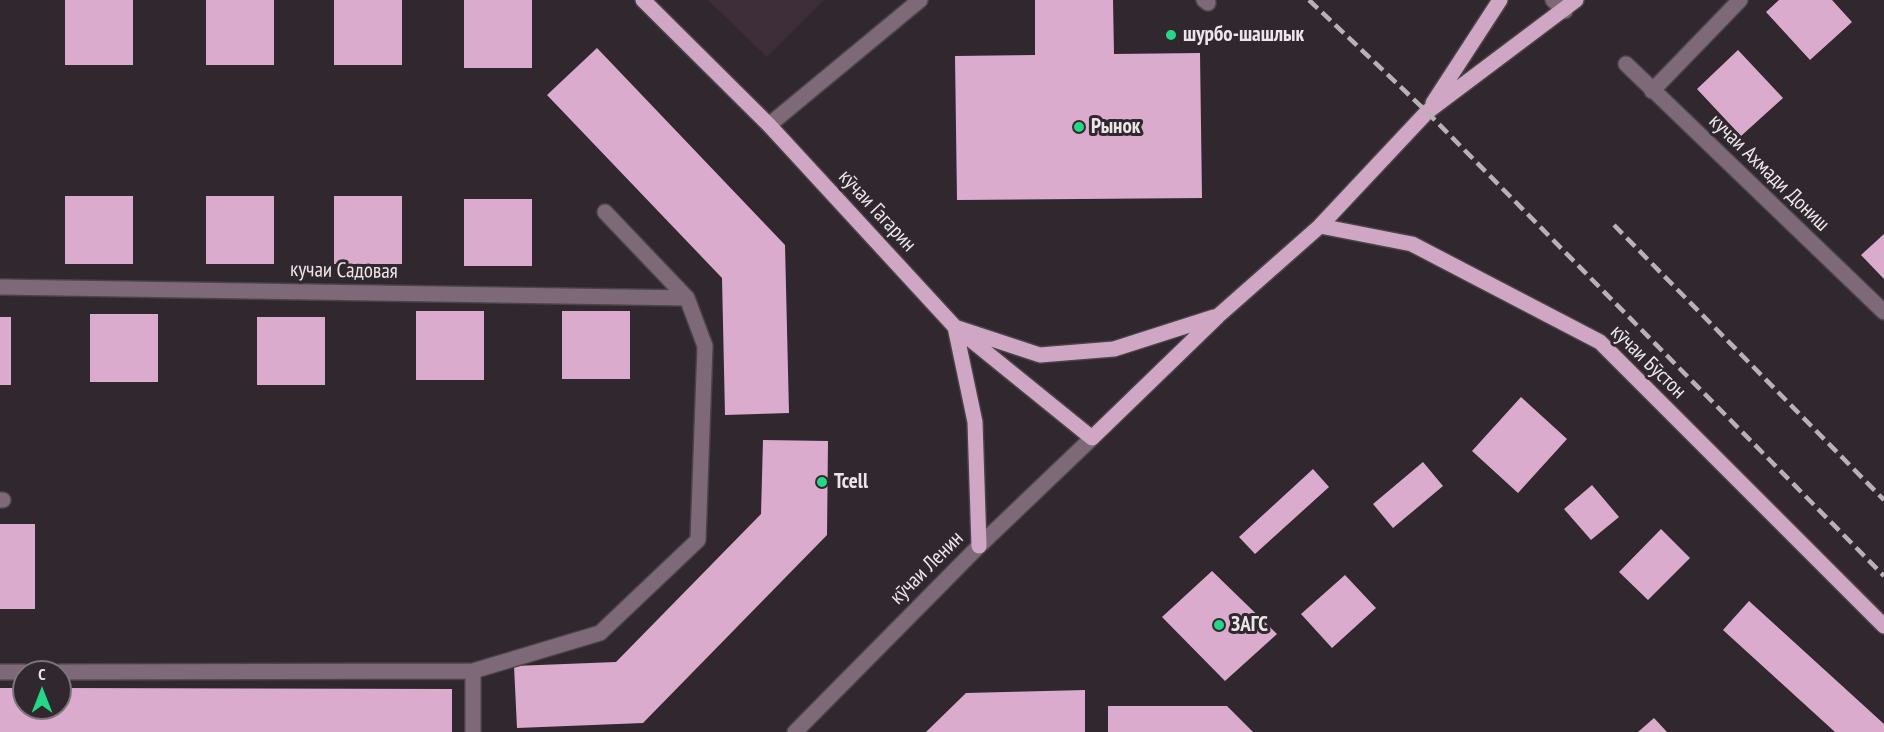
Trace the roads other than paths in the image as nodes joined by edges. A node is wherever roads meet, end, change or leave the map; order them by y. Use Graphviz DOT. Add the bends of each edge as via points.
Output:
graph roads {
  1 [pos="643,0"];
  2 [pos="920,0"];
  3 [pos="1500,0"];
  4 [pos="1553,0"];
  5 [pos="1740,0"];
  6 [pos="1571,5"];
  7 [pos="1626,64"];
  8 [pos="1652,91"];
  9 [pos="1427,112"];
  10 [pos="768,125"];
  11 [pos="605,212"];
  12 [pos="1320,226"];
  13 [pos="0,287"];
  14 [pos="687,298"];
  15 [pos="1884,312"];
  16 [pos="1218,316"];
  17 [pos="955,327"];
  18 [pos="1092,438"];
  19 [pos="979,546"];
  20 [pos="1884,626"];
  21 [pos="473,671"];
  22 [pos="72,672"];
  23 [pos="473,732"];
  24 [pos="795,732"];
  1 -- 10 [label="main road, кӯчаи Гагарин"];
  2 -- 10 [label="street"];
  3 -- 9 [label="main road"];
  4 -- 6 [label="street"];
  5 -- 8 [label="street"];
  6 -- 9 [label="main road"];
  7 -- 8 [label="street, кучаи Ахмади Дониш"];
  8 -- 15 [label="street, кучаи Ахмади Дониш"];
  9 -- 12 [label="main road"];
  10 -- 17 [label="main road, кӯчаи Гагарин"];
  11 -- 14 [label="street"];
  12 -- 16 [label="main road"];
  12 -- 20 [label="main road, кӯчаи Бӯстон" via="1412,244 1600,342"];
  13 -- 14 [label="street, кучаи Садовая"];
  14 -- 21 [label="street" via="705,346 698,540 600,633"];
  16 -- 17 [label="main road" via="1114,349 1040,355"];
  16 -- 18 [label="main road"];
  17 -- 18 [label="main road, кӯчаи Гагарин"];
  17 -- 19 [label="main road" via="975,422"];
  18 -- 19 [label="street, кӯчаи Ленин"];
  19 -- 24 [label="street, кӯчаи Ленин"];
  21 -- 22 [label="street"];
  21 -- 23 [label="street"];
}
